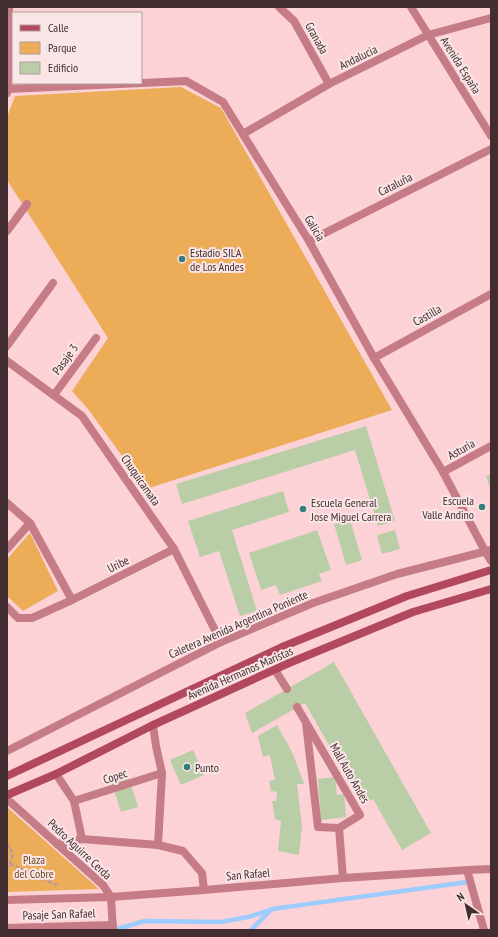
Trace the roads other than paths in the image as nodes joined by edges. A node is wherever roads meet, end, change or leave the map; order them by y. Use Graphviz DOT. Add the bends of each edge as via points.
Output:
graph roads {
  1 [pos="9,7"];
  2 [pos="279,7"];
  3 [pos="411,7"];
  4 [pos="491,18"];
  5 [pos="428,35"];
  6 [pos="137,84"];
  7 [pos="142,84"];
  8 [pos="329,84"];
  9 [pos="8,92"];
  10 [pos="242,134"];
  11 [pos="491,136"];
  12 [pos="491,148"];
  13 [pos="27,204"];
  14 [pos="7,231"];
  15 [pos="309,241"];
  16 [pos="53,283"];
  17 [pos="491,294"];
  18 [pos="96,338"];
  19 [pos="7,346"];
  20 [pos="374,358"];
  21 [pos="7,361"];
  22 [pos="54,395"];
  23 [pos="491,446"];
  24 [pos="443,472"];
  25 [pos="7,504"];
  26 [pos="30,523"];
  27 [pos="7,549"];
  28 [pos="174,549"];
  29 [pos="488,551"];
  30 [pos="491,561"];
  31 [pos="491,570"];
  32 [pos="491,589"];
  33 [pos="72,600"];
  34 [pos="7,607"];
  35 [pos="221,642"];
  36 [pos="275,670"];
  37 [pos="287,689"];
  38 [pos="297,708"];
  39 [pos="306,723"];
  40 [pos="153,726"];
  41 [pos="7,751"];
  42 [pos="162,773"];
  43 [pos="56,774"];
  44 [pos="7,776"];
  45 [pos="7,795"];
  46 [pos="7,798"];
  47 [pos="74,801"];
  48 [pos="339,828"];
  49 [pos="82,839"];
  50 [pos="57,844"];
  51 [pos="158,845"];
  52 [pos="491,869"];
  53 [pos="467,870"];
  54 [pos="343,878"];
  55 [pos="204,890"];
  56 [pos="111,897"];
  57 [pos="7,900"];
  58 [pos="113,927"];
  59 [pos="7,928"];
  60 [pos="484,930"];
  1 -- 9 [label="street"];
  2 -- 8 [label="street, Granada" via="294,21"];
  3 -- 5 [label="street, Avenida España"];
  4 -- 5 [label="street, Andalucia"];
  5 -- 8 [label="street, Andalucia"];
  5 -- 11 [label="street, Avenida España"];
  6 -- 9 [label="street, Galicia"];
  7 -- 10 [label="street, Galicia" via="186,81 223,102"];
  8 -- 10 [label="street, Andalucia"];
  10 -- 15 [label="street, Galicia"];
  12 -- 15 [label="street, Cataluña"];
  13 -- 14 [label="street"];
  15 -- 20 [label="street, Galicia"];
  16 -- 19 [label="street"];
  17 -- 20 [label="street, Castilla"];
  18 -- 22 [label="street, Pasaje 3"];
  20 -- 24 [label="street, Galicia"];
  21 -- 22 [label="street, Chuquicamata"];
  22 -- 28 [label="street, Chuquicamata" via="82,416"];
  23 -- 24 [label="street, Asturia"];
  24 -- 29 [label="street, Galicia"];
  25 -- 26 [label="street"];
  26 -- 27 [label="street"];
  26 -- 33 [label="street"];
  28 -- 33 [label="street, Uribe"];
  28 -- 35 [label="street, Chuquicamata"];
  29 -- 30 [label="street, Galicia"];
  29 -- 35 [label="street, Caletera Avenida Argentina Poniente" via="397,574 313,603"];
  31 -- 44 [label="main road, Avenida Hermanos Maristas" via="407,596 282,647"];
  32 -- 36 [label="main road, Avenida Hermanos Maristas" via="413,612"];
  33 -- 34 [label="street, Uribe" via="32,618 18,618"];
  35 -- 41 [label="street, Caletera Avenida Argentina Poniente"];
  36 -- 37 [label="street"];
  36 -- 40 [label="main road, Avenida Hermanos Maristas"];
  38 -- 39 [label="street, Mall Auto Andes"];
  39 -- 48 [label="street, Mall Auto Andes" via="318,827"];
  39 -- 48 [label="street, Mall Auto Andes" via="360,815"];
  40 -- 42 [label="street"];
  40 -- 43 [label="main road, Avenida Hermanos Maristas"];
  42 -- 47 [label="street, Copec"];
  42 -- 51 [label="street"];
  43 -- 45 [label="main road, Avenida Hermanos Maristas"];
  43 -- 47 [label="street"];
  46 -- 50 [label="street, Pedro Aguirre Cerda"];
  47 -- 49 [label="street"];
  48 -- 54 [label="street"];
  49 -- 50 [label="street"];
  49 -- 51 [label="street"];
  50 -- 56 [label="street, Pedro Aguirre Cerda" via="103,885"];
  51 -- 55 [label="street" via="183,850 202,873"];
  52 -- 53 [label="street, San Rafael"];
  53 -- 54 [label="street, San Rafael"];
  53 -- 60 [label="street"];
  54 -- 55 [label="street, San Rafael"];
  55 -- 56 [label="street, San Rafael"];
  56 -- 57 [label="street, San Rafael"];
  56 -- 58 [label="street, Pedro Aguirre Cerda"];
  58 -- 59 [label="street, Pasaje San Rafael"];
}
